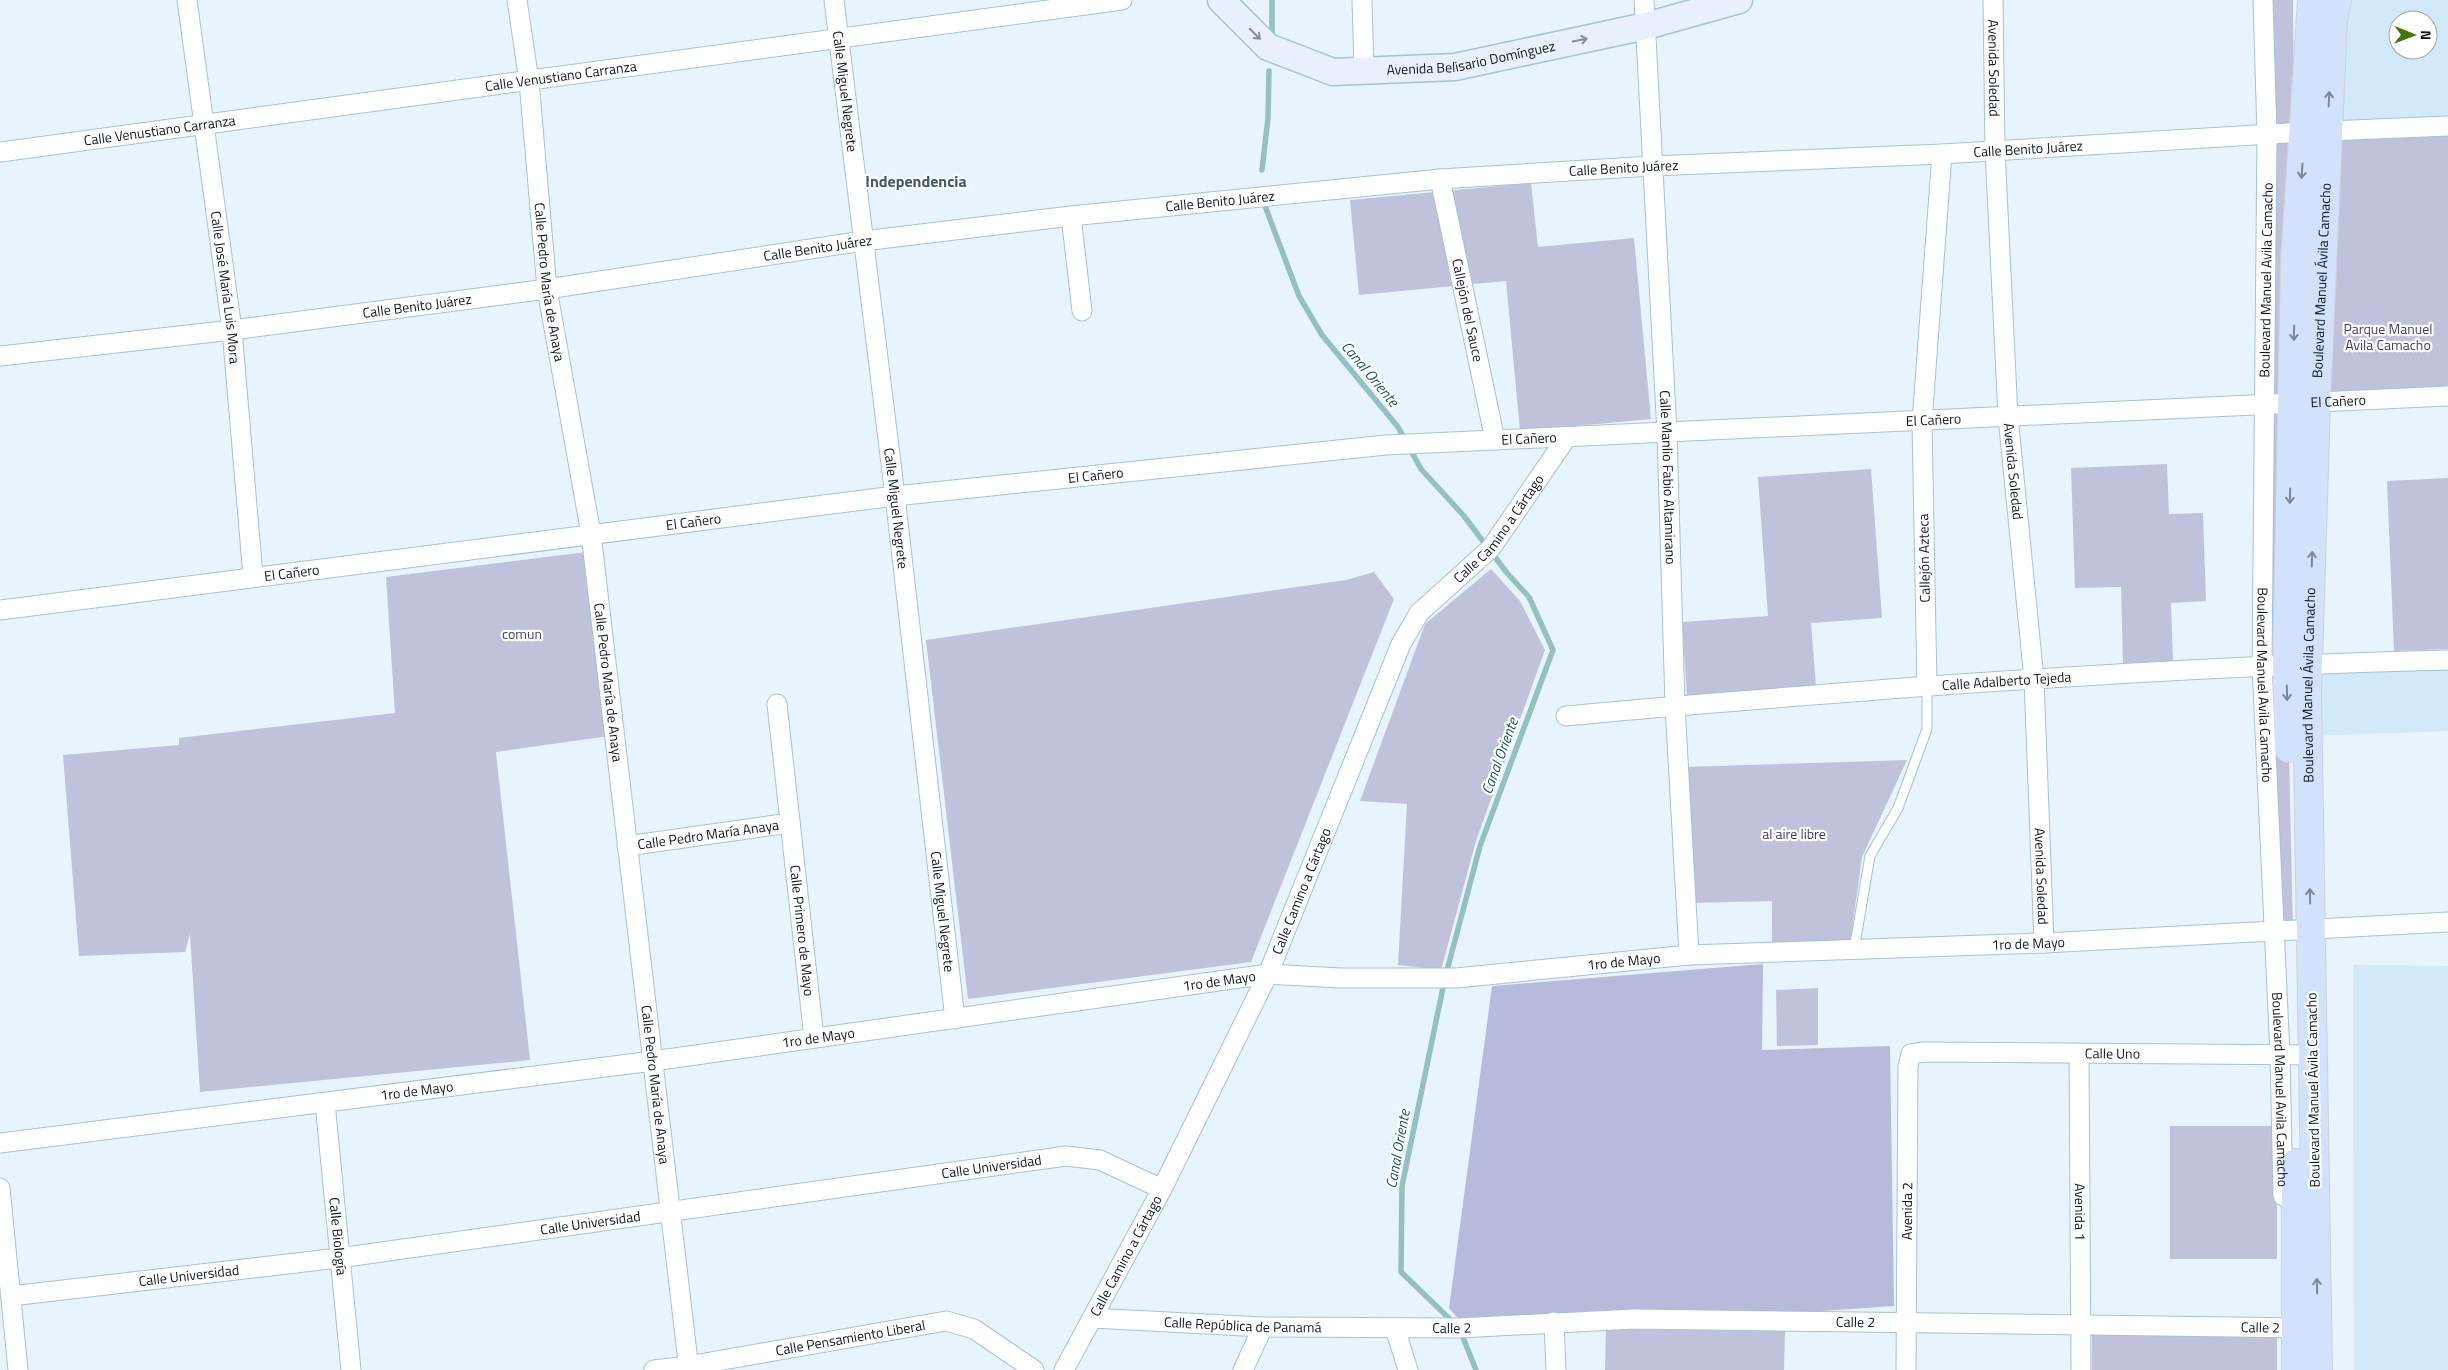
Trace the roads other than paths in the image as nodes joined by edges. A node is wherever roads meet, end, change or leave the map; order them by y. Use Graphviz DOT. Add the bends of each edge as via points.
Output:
graph roads {
  1 [pos="187,0"];
  2 [pos="517,0"];
  3 [pos="834,0"];
  4 [pos="1122,0"];
  5 [pos="1221,0"];
  6 [pos="1362,0"];
  7 [pos="1644,0"];
  8 [pos="1739,0"];
  9 [pos="1993,0"];
  10 [pos="2263,0"];
  11 [pos="2312,0"];
  12 [pos="2337,0"];
  13 [pos="1646,26"];
  14 [pos="838,39"];
  15 [pos="1364,71"];
  16 [pos="529,81"];
  17 [pos="205,126"];
  18 [pos="2448,126"];
  19 [pos="2316,132"];
  20 [pos="2268,135"];
  21 [pos="1995,150"];
  22 [pos="0,152"];
  23 [pos="1942,154"];
  24 [pos="1652,166"];
  25 [pos="1440,179"];
  26 [pos="1071,216"];
  27 [pos="863,241"];
  28 [pos="546,289"];
  29 [pos="1082,311"];
  30 [pos="232,330"];
  31 [pos="0,356"];
  32 [pos="2448,396"];
  33 [pos="2304,404"];
  34 [pos="2265,406"];
  35 [pos="2008,417"];
  36 [pos="1922,422"];
  37 [pos="1667,433"];
  38 [pos="1567,437"];
  39 [pos="1495,440"];
  40 [pos="895,496"];
  41 [pos="591,534"];
  42 [pos="252,576"];
  43 [pos="0,610"];
  44 [pos="2448,660"];
  45 [pos="2286,664"];
  46 [pos="2034,679"];
  47 [pos="1927,687"];
  48 [pos="777,704"];
  49 [pos="1675,705"];
  50 [pos="1566,716"];
  51 [pos="790,823"];
  52 [pos="627,846"];
  53 [pos="2448,922"];
  54 [pos="2293,930"];
  55 [pos="2044,943"];
  56 [pos="1854,950"];
  57 [pos="1689,955"];
  58 [pos="1268,974"];
  59 [pos="955,1019"];
  60 [pos="814,1038"];
  61 [pos="2079,1053"];
  62 [pos="1912,1054"];
  63 [pos="2296,1055"];
  64 [pos="653,1061"];
  65 [pos="325,1103"];
  66 [pos="0,1143"];
  67 [pos="0,1188"];
  68 [pos="1162,1189"];
  69 [pos="670,1212"];
  70 [pos="339,1258"];
  71 [pos="4,1269"];
  72 [pos="11,1296"];
  73 [pos="1092,1318"];
  74 [pos="1554,1322"];
  75 [pos="1908,1322"];
  76 [pos="2080,1325"];
  77 [pos="1263,1327"];
  78 [pos="1395,1328"];
  79 [pos="2299,1328"];
  80 [pos="689,1368"];
  81 [pos="18,1370"];
  82 [pos="351,1370"];
  83 [pos="654,1370"];
  84 [pos="1034,1370"];
  85 [pos="1064,1370"];
  86 [pos="1242,1370"];
  87 [pos="1408,1370"];
  88 [pos="1556,1370"];
  89 [pos="1906,1370"];
  90 [pos="2081,1370"];
  91 [pos="2285,1370"];
  92 [pos="2296,1370"];
  93 [pos="2318,1370"];
  1 -- 17 [label="street, Calle José María Luis Mora"];
  2 -- 16 [label="street, Calle Pedro María de Anaya"];
  3 -- 14 [label="street, Calle Miguel Negrete"];
  4 -- 14 [label="street, Calle Venustiano Carranza"];
  5 -- 15 [label="main road, Avenida Belisario Domínguez, one-way" via="1268,47 1333,72"];
  6 -- 15 [label="street"];
  7 -- 13 [label="street, Calle Manlio Fabio Altamirano"];
  8 -- 13 [label="main road, Avenida Belisario Domínguez"];
  9 -- 21 [label="street, Avenida Soledad"];
  10 -- 20 [label="street, Boulevard Manuel Avila Camacho"];
  11 -- 19 [label="main road, Boulevard Manuel Ávila Camacho"];
  19 -- 12 [label="main road, Boulevard Manuel Ávila Camacho, one-way"];
  15 -- 13 [label="main road, Avenida Belisario Domínguez, one-way" via="1455,67"];
  13 -- 24 [label="street, Calle Manlio Fabio Altamirano"];
  14 -- 16 [label="street, Calle Venustiano Carranza"];
  14 -- 27 [label="street, Calle Miguel Negrete"];
  16 -- 17 [label="street, Calle Venustiano Carranza"];
  16 -- 28 [label="street, Calle Pedro María de Anaya"];
  17 -- 22 [label="street, Calle Venustiano Carranza"];
  17 -- 30 [label="street, Calle José María Luis Mora"];
  18 -- 19 [label="street, Calle Benito Juárez"];
  19 -- 20 [label="street, Calle Benito Juárez"];
  19 -- 33 [label="main road, Boulevard Manuel Ávila Camacho" via="2295,261"];
  20 -- 21 [label="street, Calle Benito Juárez"];
  20 -- 34 [label="street, Boulevard Manuel Avila Camacho"];
  21 -- 23 [label="street, Calle Benito Juárez"];
  21 -- 35 [label="street, Avenida Soledad"];
  23 -- 24 [label="street, Calle Benito Juárez"];
  23 -- 36 [label="street, Callejón Azteca"];
  24 -- 25 [label="street, Calle Benito Juárez"];
  24 -- 37 [label="street, Calle Manlio Fabio Altamirano"];
  25 -- 26 [label="street, Calle Benito Juárez"];
  25 -- 39 [label="street, Callejón del Sauce"];
  26 -- 27 [label="street, Calle Benito Juárez"];
  26 -- 29 [label="street"];
  27 -- 28 [label="street, Calle Benito Juárez"];
  27 -- 40 [label="street, Calle Miguel Negrete"];
  28 -- 30 [label="street, Calle Benito Juárez"];
  28 -- 41 [label="street, Calle Pedro María de Anaya"];
  30 -- 31 [label="street, Calle Benito Juárez"];
  30 -- 42 [label="street, Calle José María Luis Mora"];
  32 -- 33 [label="street, El Cañero"];
  33 -- 34 [label="street, El Cañero"];
  33 -- 45 [label="main road, Boulevard Manuel Ávila Camacho"];
  34 -- 35 [label="street, El Cañero"];
  34 -- 45 [label="street, Boulevard Manuel Avila Camacho"];
  35 -- 36 [label="street, El Cañero"];
  35 -- 46 [label="street, Avenida Soledad"];
  36 -- 37 [label="street, El Cañero"];
  36 -- 47 [label="street, Callejón Azteca"];
  37 -- 38 [label="street, El Cañero"];
  37 -- 49 [label="street, Calle Manlio Fabio Altamirano"];
  38 -- 39 [label="street, El Cañero"];
  38 -- 58 [label="street, Calle Camino a Cártago" via="1491,548 1419,613 1401,644"];
  39 -- 40 [label="street, El Cañero" via="1386,445"];
  40 -- 41 [label="street, El Cañero"];
  40 -- 59 [label="street, Calle Miguel Negrete"];
  41 -- 42 [label="street, El Cañero"];
  41 -- 52 [label="street, Calle Pedro María de Anaya"];
  42 -- 43 [label="street, El Cañero"];
  44 -- 45 [label="street, Calle Adalberto Tejeda"];
  45 -- 46 [label="street, Calle Adalberto Tejeda"];
  45 -- 54 [label="main road, Boulevard Manuel Ávila Camacho"];
  46 -- 47 [label="street, Calle Adalberto Tejeda"];
  46 -- 55 [label="street, Avenida Soledad"];
  47 -- 49 [label="street, Calle Adalberto Tejeda"];
  47 -- 56 [label="lane, Callejón Azteca" via="1927,729 1898,808 1870,856"];
  48 -- 51 [label="street, Calle Primero de Mayo"];
  49 -- 50 [label="street, Calle Adalberto Tejeda"];
  49 -- 57 [label="street, Calle Manlio Fabio Altamirano"];
  51 -- 52 [label="street, Calle Pedro María Anaya"];
  51 -- 60 [label="street, Calle Primero de Mayo"];
  52 -- 64 [label="street, Calle Pedro María de Anaya"];
  53 -- 54 [label="street, 1ro de Mayo"];
  54 -- 55 [label="street, 1ro de Mayo"];
  54 -- 63 [label="main road, Boulevard Manuel Ávila Camacho"];
  55 -- 56 [label="street, 1ro de Mayo"];
  56 -- 57 [label="street, 1ro de Mayo"];
  57 -- 58 [label="street, 1ro de Mayo" via="1456,978"];
  58 -- 59 [label="street, 1ro de Mayo"];
  58 -- 68 [label="street, Calle Camino a Cártago"];
  59 -- 60 [label="street, 1ro de Mayo"];
  60 -- 64 [label="street, 1ro de Mayo"];
  61 -- 62 [label="street, Calle Uno"];
  61 -- 63 [label="street, Calle Uno"];
  61 -- 76 [label="street, Avenida 1"];
  62 -- 75 [label="street, Avenida 2" via="1908,1066"];
  63 -- 79 [label="main road, Boulevard Manuel Ávila Camacho"];
  64 -- 65 [label="street, 1ro de Mayo"];
  64 -- 69 [label="street, Calle Pedro María de Anaya"];
  65 -- 66 [label="street, 1ro de Mayo"];
  65 -- 70 [label="street, Calle Biología"];
  67 -- 71 [label="street"];
  68 -- 69 [label="street, Calle Universidad" via="1100,1160 1066,1156"];
  68 -- 73 [label="street, Calle Camino a Cártago"];
  69 -- 70 [label="street, Calle Universidad"];
  69 -- 80 [label="street, Calle Pedro María de Anaya"];
  70 -- 72 [label="street, Calle Universidad"];
  70 -- 82 [label="street, Calle Biología"];
  71 -- 72 [label="street"];
  72 -- 81 [label="street"];
  73 -- 77 [label="street, Calle República de Panamá"];
  73 -- 85 [label="street, Calle Camino a Cártago"];
  74 -- 75 [label="street, Calle 2" via="1634,1319"];
  74 -- 78 [label="street, Calle 2"];
  74 -- 88 [label="street"];
  75 -- 76 [label="street, Calle 2"];
  75 -- 89 [label="street, Avenida 2"];
  76 -- 79 [label="street, Calle 2"];
  76 -- 90 [label="street, Avenida 1"];
  77 -- 78 [label="street, Calle República de Panamá"];
  77 -- 86 [label="street"];
  78 -- 87 [label="street"];
  79 -- 91 [label="street"];
  79 -- 92 [label="main road, Boulevard Manuel Ávila Camacho"];
  79 -- 93 [label="main road, Boulevard Manuel Ávila Camacho"];
  80 -- 83 [label="street, Calle Pensamiento Liberal"];
  80 -- 84 [label="street, Calle Pensamiento Liberal" via="946,1321 974,1329"];
}
